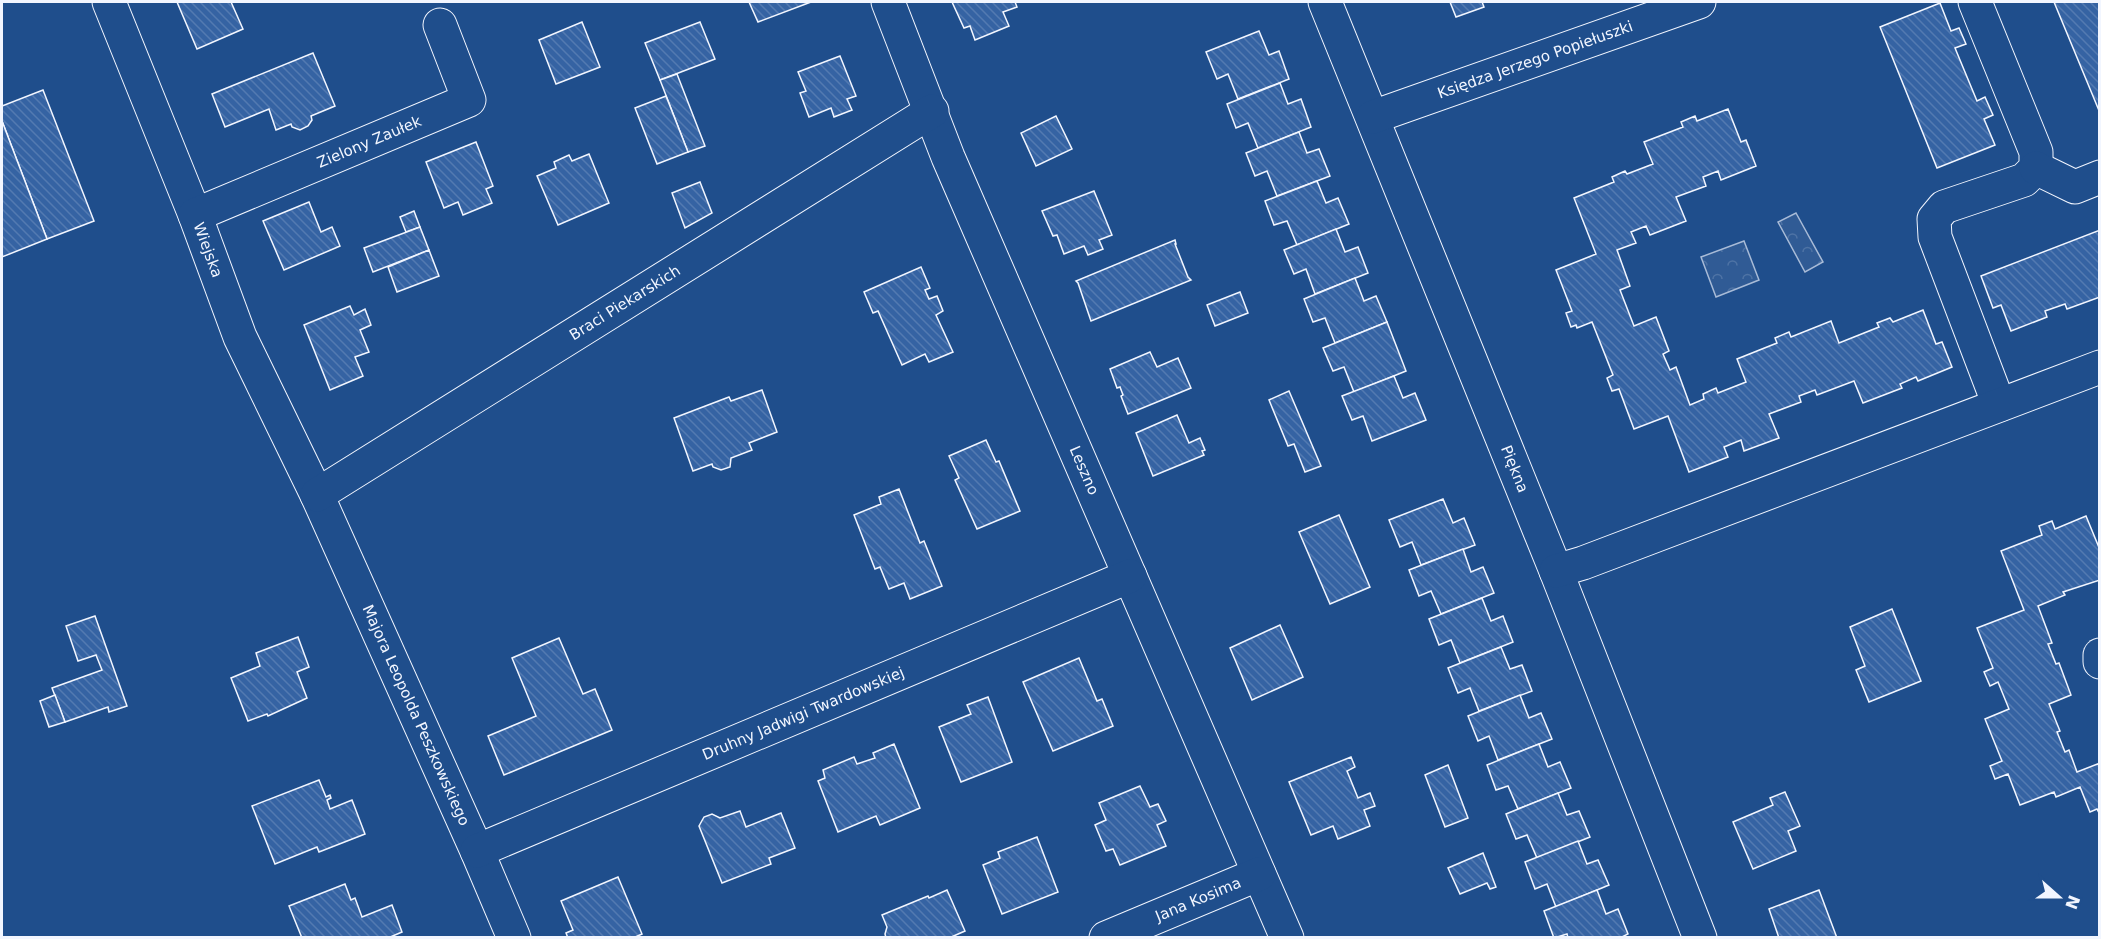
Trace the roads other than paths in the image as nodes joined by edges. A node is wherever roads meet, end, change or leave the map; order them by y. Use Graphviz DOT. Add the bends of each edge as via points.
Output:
graph roads {
  1 [pos="110,2"];
  2 [pos="888,2"];
  3 [pos="1325,2"];
  4 [pos="1699,2"];
  5 [pos="1975,2"];
  6 [pos="440,25"];
  7 [pos="932,111"];
  8 [pos="1373,117"];
  9 [pos="2036,168"];
  10 [pos="2100,177"];
  11 [pos="195,215"];
  12 [pos="2100,366"];
  13 [pos="1999,405"];
  14 [pos="317,495"];
  15 [pos="1556,571"];
  16 [pos="1130,576"];
  17 [pos="2100,655"];
  18 [pos="2100,662"];
  19 [pos="477,851"];
  20 [pos="1259,874"];
  21 [pos="514,938"];
  22 [pos="1106,938"];
  23 [pos="1287,938"];
  24 [pos="1700,938"];
  1 -- 11 [label="street, Wiejska"];
  2 -- 7 [label="street, Leszno"];
  3 -- 8 [label="street, Piękna"];
  4 -- 8 [label="street, Księdza Jerzego Popiełuszki"];
  5 -- 9 [label="street" via="2036,152"];
  6 -- 11 [label="street, Zielony Zaułek" via="469,100"];
  7 -- 14 [label="street, Braci Piekarskich"];
  7 -- 16 [label="street, Leszno" via="948,157"];
  8 -- 15 [label="street, Piękna"];
  9 -- 10 [label="street" via="2075,187"];
  9 -- 13 [label="street" via="2024,180 1944,207 1934,219 1935,237"];
  11 -- 14 [label="street, Wiejska" via="240,338"];
  12 -- 13 [label="street"];
  13 -- 15 [label="street"];
  14 -- 19 [label="street, Majora Leopolda Peszkowskiego"];
  15 -- 24 [label="street, Piękna"];
  16 -- 19 [label="street, Druhny Jadwigi Twardowskiej"];
  16 -- 20 [label="street, Leszno"];
  17 -- 18 [label="street"];
  19 -- 21 [label="street, Majora Leopolda Peszkowskiego"];
  20 -- 22 [label="street, Jana Kosima"];
  20 -- 23 [label="street, Leszno"];
}
